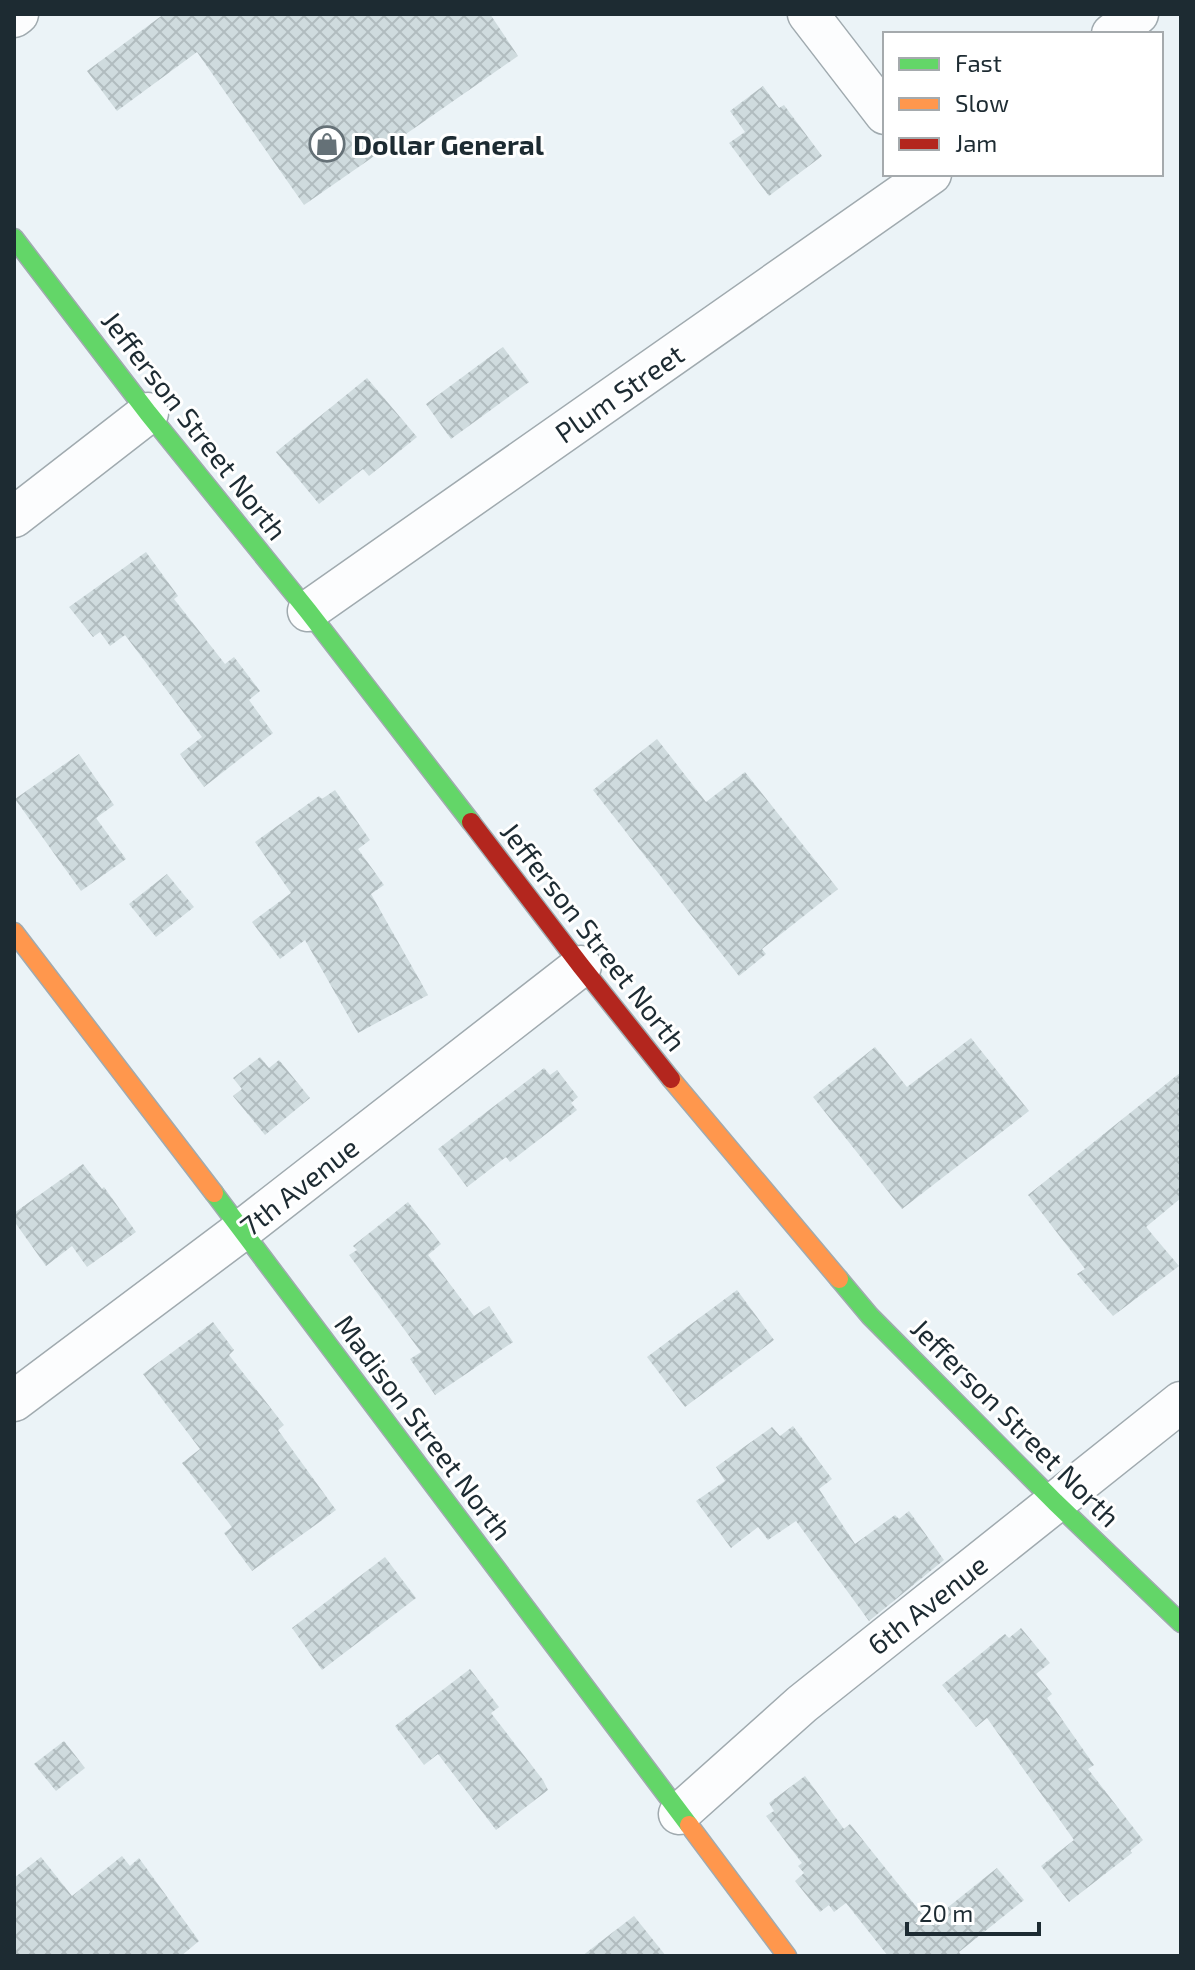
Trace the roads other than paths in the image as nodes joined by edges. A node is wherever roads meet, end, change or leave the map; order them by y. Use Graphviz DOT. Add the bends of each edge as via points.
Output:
graph roads {
  1 [pos="808,14"];
  2 [pos="1138,14"];
  3 [pos="1115,32"];
  4 [pos="883,111"];
  5 [pos="928,176"];
  6 [pos="14,238"];
  7 [pos="148,413"];
  8 [pos="14,517"];
  9 [pos="308,611"];
  10 [pos="14,932"];
  11 [pos="581,966"];
  12 [pos="242,1230"];
  13 [pos="14,1401"];
  14 [pos="1181,1402"];
  15 [pos="1055,1502"];
  16 [pos="1181,1623"];
  17 [pos="679,1814"];
  18 [pos="787,1956"];
  1 -- 4 [label="street"];
  2 -- 3 [label="street"];
  5 -- 9 [label="street, Plum Street"];
  6 -- 7 [label="main road, Jefferson Street North"];
  7 -- 8 [label="street"];
  7 -- 9 [label="main road, Jefferson Street North"];
  9 -- 11 [label="main road, Jefferson Street North"];
  10 -- 12 [label="main road, Madison Street North"];
  11 -- 12 [label="street, 7th Avenue"];
  11 -- 15 [label="main road, Jefferson Street North" via="870,1316"];
  12 -- 13 [label="street, 7th Avenue"];
  12 -- 17 [label="main road, Madison Street North"];
  14 -- 15 [label="street, 6th Avenue"];
  15 -- 16 [label="main road, Jefferson Street North"];
  15 -- 17 [label="street, 6th Avenue" via="802,1704"];
  17 -- 18 [label="main road, Madison Street North"];
}
